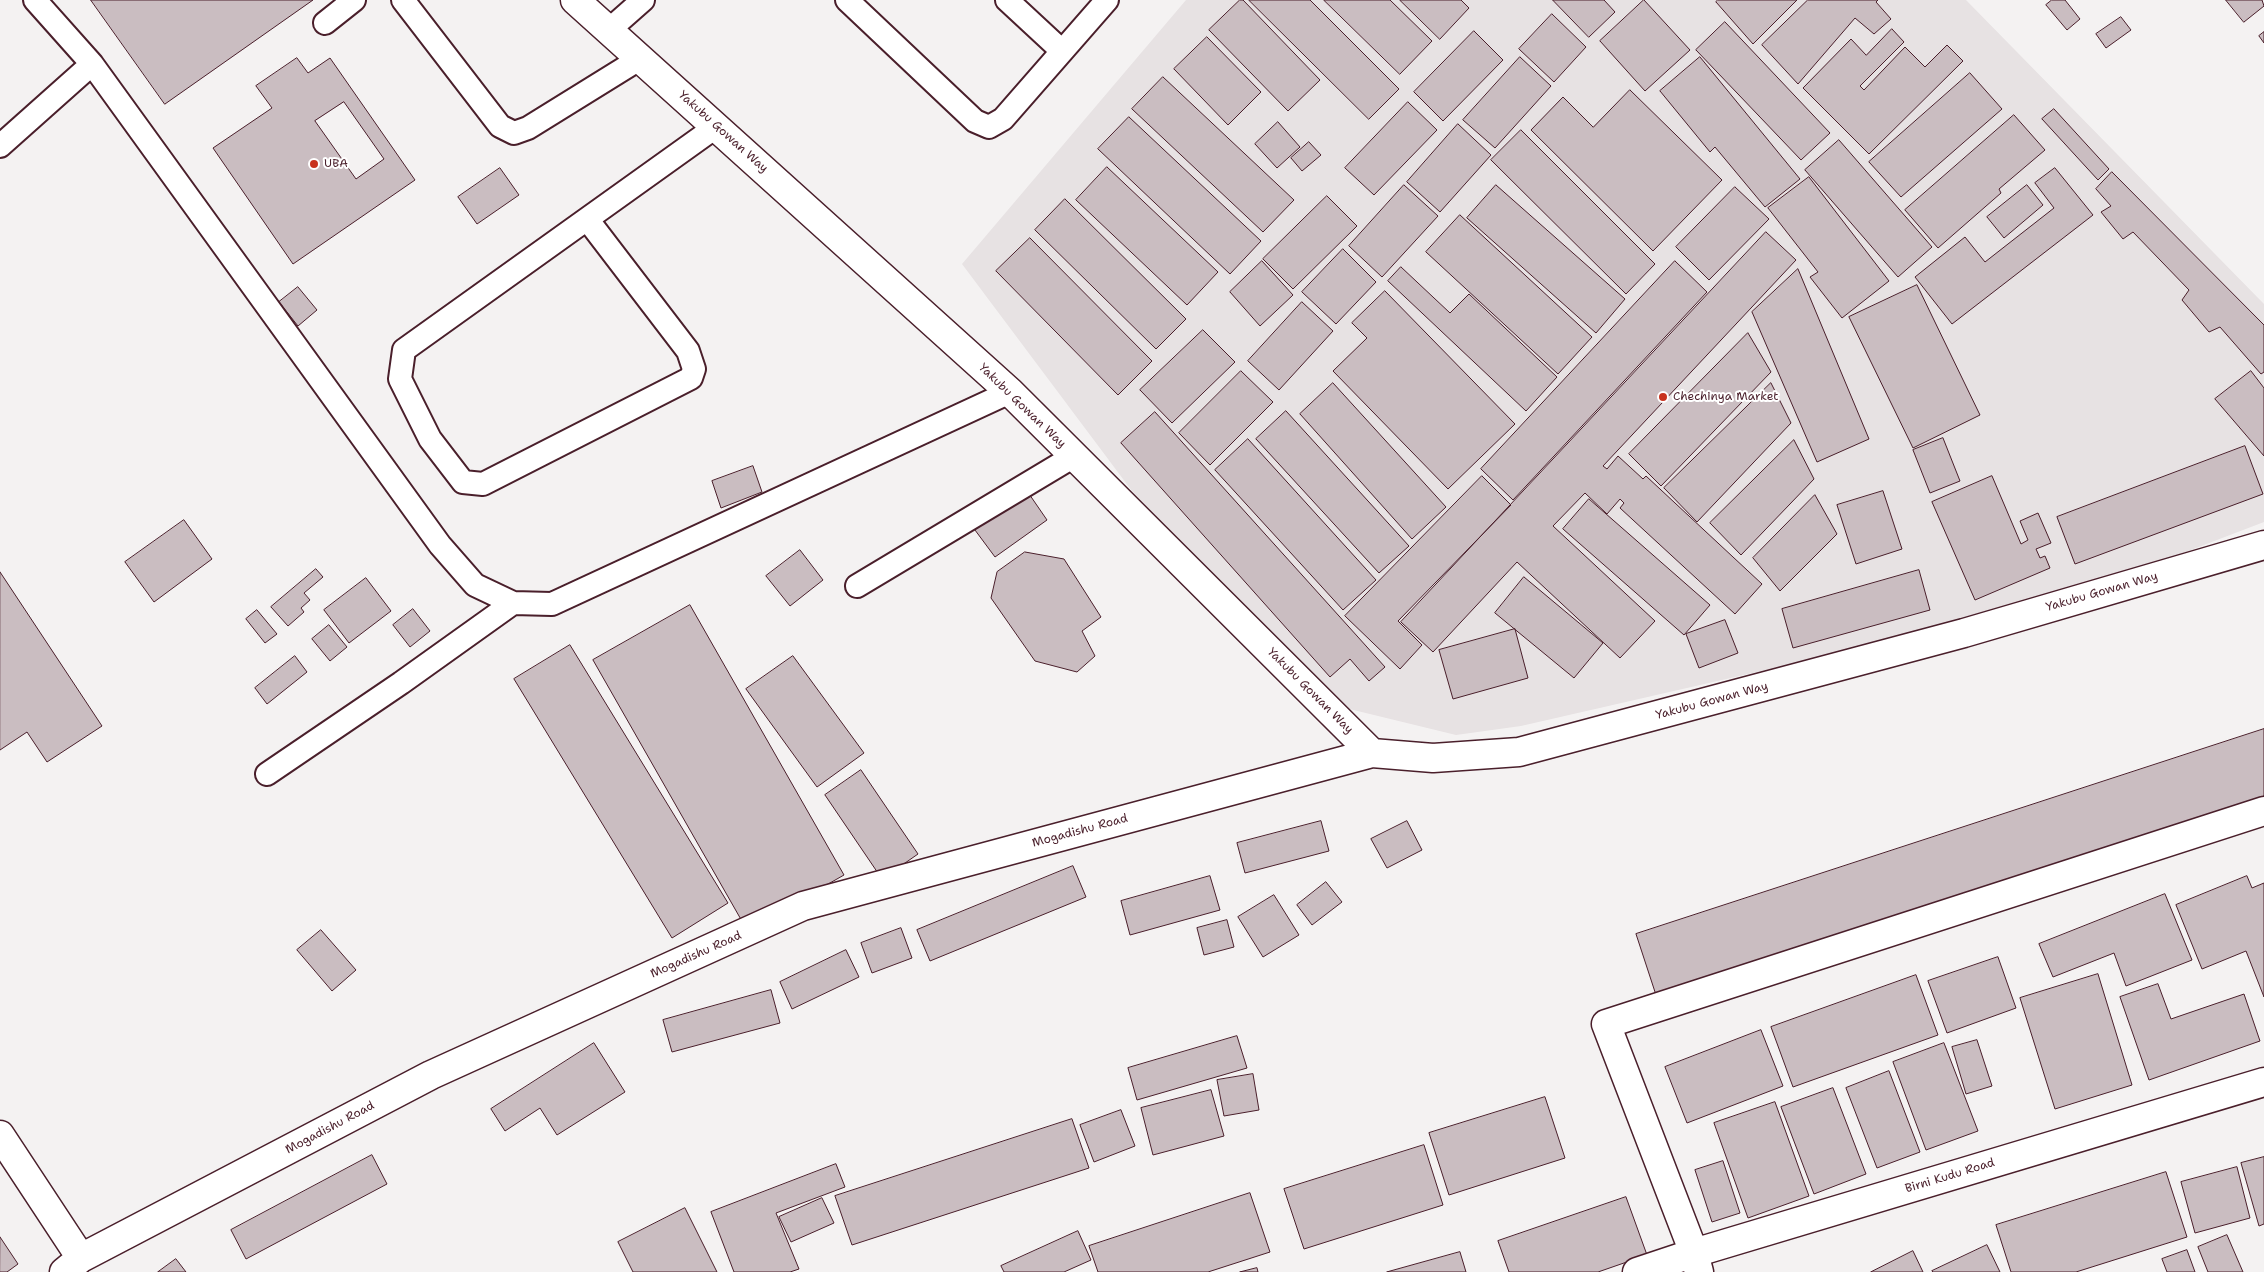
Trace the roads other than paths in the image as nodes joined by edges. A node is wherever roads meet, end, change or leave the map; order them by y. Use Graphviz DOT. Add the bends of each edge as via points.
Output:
graph roads {
  1 [pos="35,0"];
  2 [pos="354,0"];
  3 [pos="403,0"];
  4 [pos="575,0"];
  5 [pos="643,0"];
  6 [pos="847,0"];
  7 [pos="1007,0"];
  8 [pos="1107,0"];
  9 [pos="325,23"];
  10 [pos="609,30"];
  11 [pos="1062,51"];
  12 [pos="641,58"];
  13 [pos="92,64"];
  14 [pos="717,126"];
  15 [pos="0,146"];
  16 [pos="587,219"];
  17 [pos="1010,392"];
  18 [pos="1074,456"];
  19 [pos="2264,545"];
  20 [pos="857,586"];
  21 [pos="513,603"];
  22 [pos="1372,753"];
  23 [pos="267,774"];
  24 [pos="2264,810"];
  25 [pos="2264,1082"];
  26 [pos="0,1135"];
  27 [pos="1697,1262"];
  28 [pos="73,1265"];
  29 [pos="1637,1272"];
  1 -- 13 [label="lane"];
  2 -- 9 [label="lane"];
  3 -- 12 [label="lane" via="500,126 514,133 528,128"];
  4 -- 10 [label="street, Yakubu Gowan Way"];
  5 -- 10 [label="lane"];
  6 -- 11 [label="lane" via="974,121 988,127 1003,119"];
  7 -- 11 [label="lane"];
  8 -- 11 [label="lane"];
  10 -- 12 [label="street, Yakubu Gowan Way"];
  12 -- 14 [label="street, Yakubu Gowan Way"];
  13 -- 15 [label="lane"];
  13 -- 21 [label="lane" via="440,545 475,585"];
  14 -- 16 [label="lane"];
  14 -- 17 [label="street, Yakubu Gowan Way"];
  16 -- 16 [label="lane" via="404,350 400,379 430,439 463,482 483,484 691,378 694,369 688,351"];
  17 -- 18 [label="street, Yakubu Gowan Way"];
  17 -- 21 [label="lane" via="552,604"];
  18 -- 20 [label="lane"];
  18 -- 22 [label="street, Yakubu Gowan Way"];
  19 -- 22 [label="street, Yakubu Gowan Way" via="1964,633 1519,752 1433,758"];
  21 -- 23 [label="lane"];
  22 -- 28 [label="street, Mogadishu Road" via="803,906 431,1075"];
  24 -- 27 [label="street" via="1606,1024"];
  25 -- 27 [label="street, Birni Kudu Road"];
  26 -- 28 [label="street"];
  27 -- 29 [label="street, Birni Kudu Road"];
}
